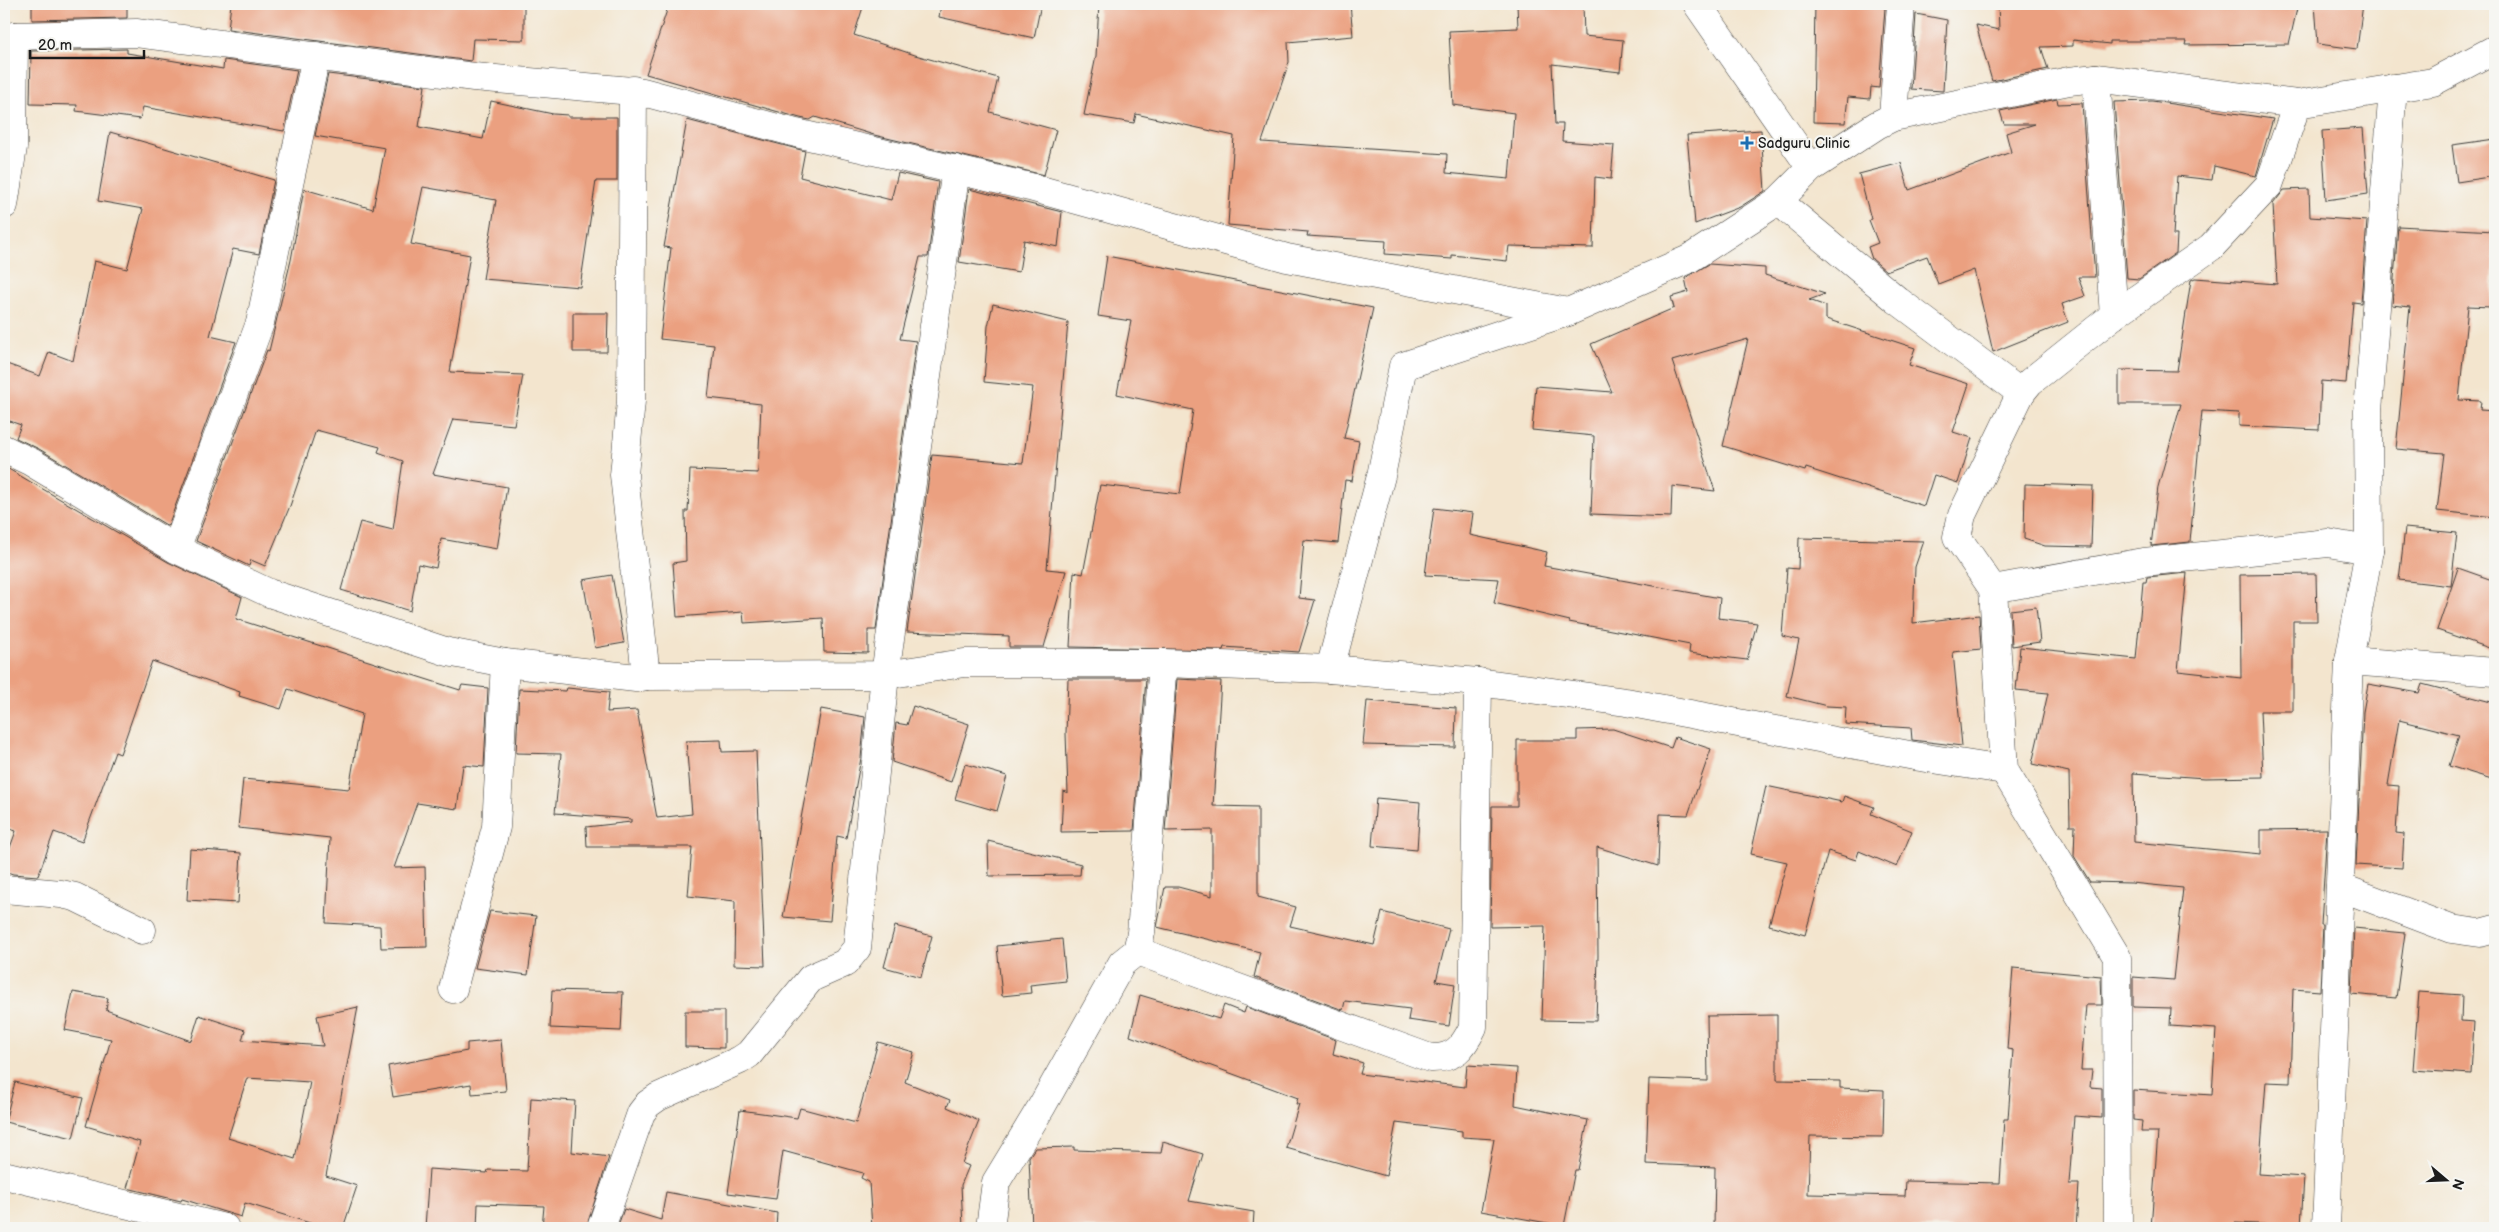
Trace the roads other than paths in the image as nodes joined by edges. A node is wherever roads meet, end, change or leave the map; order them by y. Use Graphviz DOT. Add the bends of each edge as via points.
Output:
graph roads {
  1 [pos="1697,4"];
  2 [pos="1901,4"];
  3 [pos="9,38"];
  4 [pos="2495,49"];
  5 [pos="316,56"];
  6 [pos="2096,78"];
  7 [pos="2393,88"];
  8 [pos="633,90"];
  9 [pos="2297,104"];
  10 [pos="1893,116"];
  11 [pos="1811,168"];
  12 [pos="956,170"];
  13 [pos="1778,201"];
  14 [pos="4,205"];
  15 [pos="1568,312"];
  16 [pos="2114,315"];
  17 [pos="2021,393"];
  18 [pos="4,449"];
  19 [pos="176,550"];
  20 [pos="2369,550"];
  21 [pos="1993,590"];
  22 [pos="2349,661"];
  23 [pos="505,663"];
  24 [pos="1163,663"];
  25 [pos="1330,669"];
  26 [pos="2495,672"];
  27 [pos="886,675"];
  28 [pos="646,676"];
  29 [pos="1478,682"];
  30 [pos="2004,770"];
  31 [pos="2340,887"];
  32 [pos="4,889"];
  33 [pos="2495,929"];
  34 [pos="142,930"];
  35 [pos="1137,951"];
  36 [pos="453,989"];
  37 [pos="4,1174"];
  38 [pos="225,1228"];
  39 [pos="601,1228"];
  40 [pos="990,1228"];
  41 [pos="2118,1228"];
  42 [pos="2326,1228"];
  1 -- 11 [label="street"];
  2 -- 10 [label="street"];
  3 -- 5 [label="street" via="136,33"];
  3 -- 14 [label="street" via="13,147"];
  4 -- 7 [label="street" via="2433,82"];
  5 -- 8 [label="street" via="474,77"];
  5 -- 19 [label="street" via="260,323"];
  6 -- 9 [label="street"];
  6 -- 10 [label="street"];
  6 -- 16 [label="street"];
  7 -- 9 [label="street"];
  7 -- 20 [label="street" via="2368,411"];
  8 -- 12 [label="street" via="796,133"];
  8 -- 28 [label="street" via="631,401 624,475"];
  9 -- 16 [label="street" via="2269,186 2211,247"];
  10 -- 11 [label="street"];
  11 -- 13 [label="street"];
  12 -- 15 [label="street" via="1038,189 1287,258"];
  12 -- 27 [label="street"];
  13 -- 15 [label="street" via="1689,259"];
  13 -- 17 [label="street" via="1897,300"];
  15 -- 25 [label="street" via="1403,366 1382,476"];
  16 -- 17 [label="street" via="2030,382"];
  17 -- 21 [label="street" via="1962,515 1957,537"];
  18 -- 19 [label="street"];
  19 -- 23 [label="street" via="269,593 448,652"];
  20 -- 21 [label="street" via="2328,543 2144,562"];
  20 -- 22 [label="street"];
  21 -- 30 [label="street"];
  22 -- 26 [label="street"];
  22 -- 31 [label="street"];
  23 -- 28 [label="street" via="636,678"];
  23 -- 36 [label="street" via="496,827"];
  24 -- 25 [label="street"];
  24 -- 27 [label="street" via="964,663"];
  24 -- 35 [label="street"];
  25 -- 29 [label="street"];
  27 -- 28 [label="street"];
  27 -- 39 [label="street" via="857,948 845,963 811,978 740,1060 648,1104 641,1113"];
  29 -- 30 [label="street" via="1626,702"];
  29 -- 35 [label="street" via="1473,1027 1456,1054 1442,1059 1430,1058"];
  30 -- 41 [label="street" via="2117,957"];
  31 -- 33 [label="street" via="2451,929 2480,933"];
  31 -- 42 [label="street"];
  32 -- 34 [label="street" via="75,897"];
  35 -- 40 [label="street" via="1122,962 996,1182"];
  37 -- 38 [label="street"];
}
